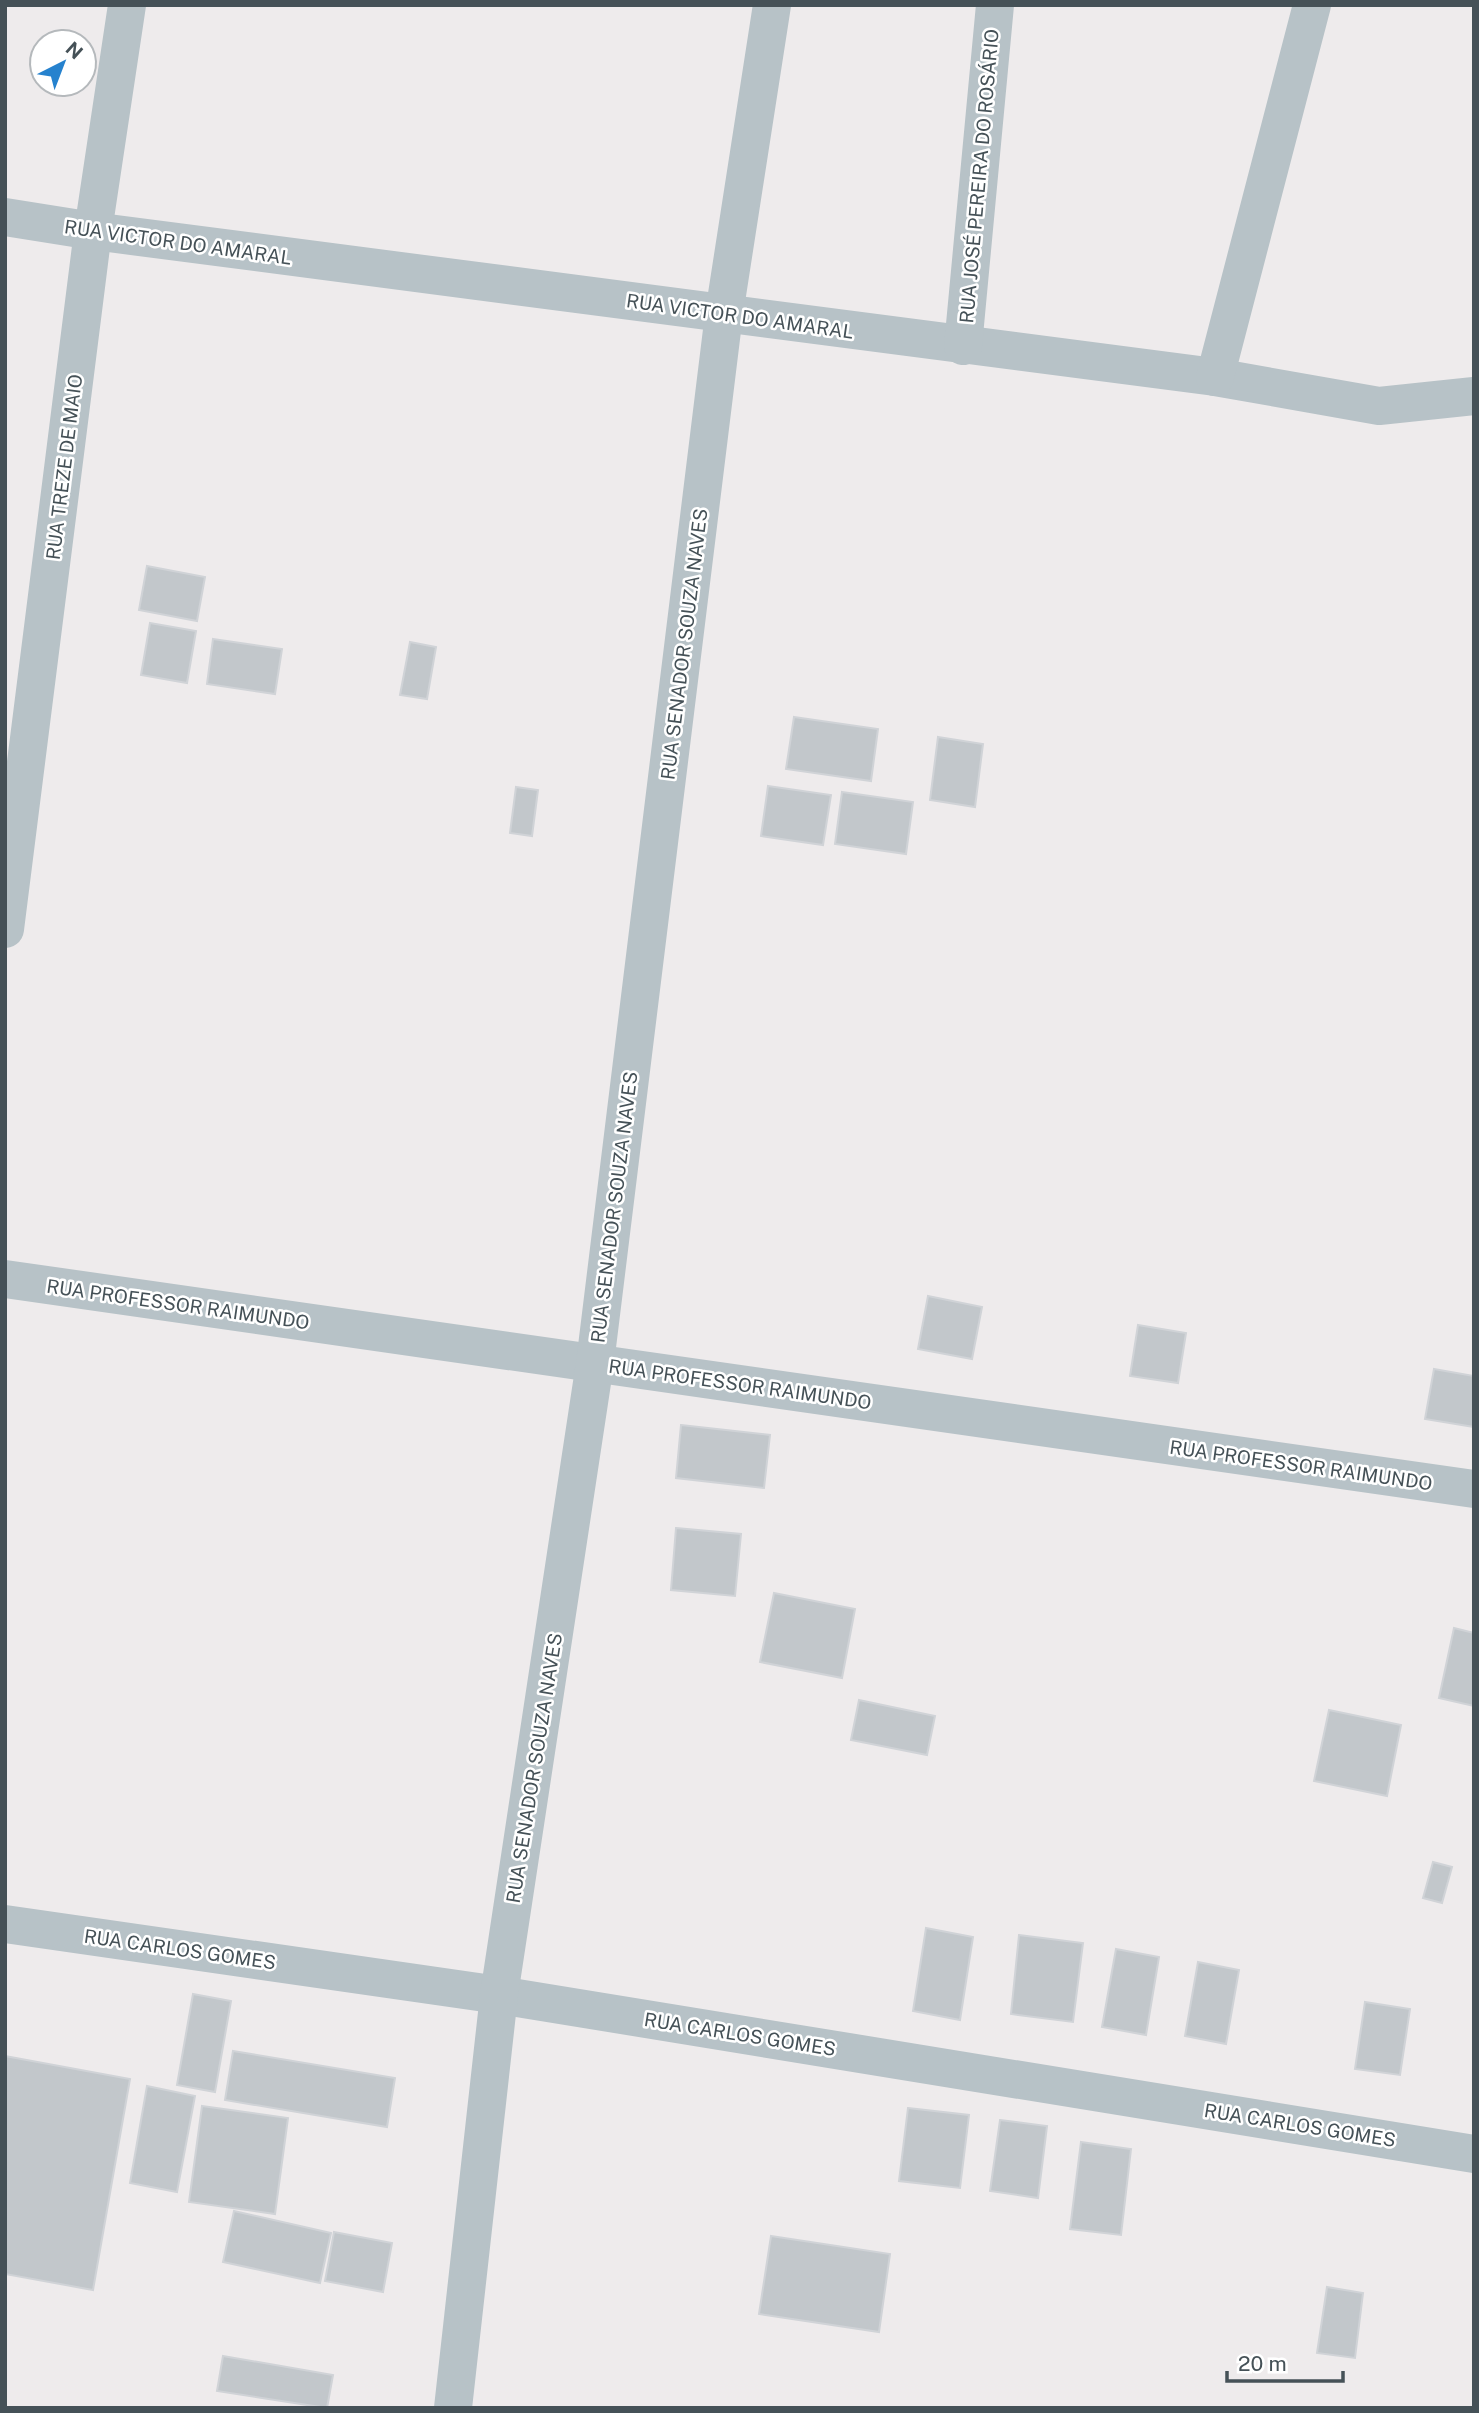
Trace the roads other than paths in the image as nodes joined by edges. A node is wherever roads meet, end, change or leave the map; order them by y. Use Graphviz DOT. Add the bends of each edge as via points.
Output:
graph roads {
  1 [pos="127,5"];
  2 [pos="772,5"];
  3 [pos="995,5"];
  4 [pos="1312,5"];
  5 [pos="5,217"];
  6 [pos="93,231"];
  7 [pos="724,314"];
  8 [pos="963,346"];
  9 [pos="1215,377"];
  10 [pos="1474,396"];
  11 [pos="5,929"];
  12 [pos="5,1279"];
  13 [pos="595,1363"];
  14 [pos="1474,1489"];
  15 [pos="5,1924"];
  16 [pos="499,1995"];
  17 [pos="1474,2154"];
  18 [pos="453,2408"];
  1 -- 6 [label="street, RUA TREZE DE MAIO"];
  2 -- 7 [label="street, RUA SENADOR SOUZA NAVES"];
  3 -- 8 [label="street, RUA JOSÉ PEREIRA DO ROSÁRIO"];
  4 -- 9 [label="street"];
  5 -- 6 [label="street, RUA VICTOR DO AMARAL"];
  6 -- 7 [label="street, RUA VICTOR DO AMARAL"];
  6 -- 11 [label="street, RUA TREZE DE MAIO"];
  7 -- 8 [label="street, RUA VICTOR DO AMARAL"];
  7 -- 13 [label="street, RUA SENADOR SOUZA NAVES"];
  8 -- 9 [label="street, RUA VICTOR DO AMARAL"];
  9 -- 10 [label="street, RUA VICTOR DO AMARAL" via="1379,406"];
  12 -- 13 [label="street, RUA PROFESSOR RAIMUNDO"];
  13 -- 14 [label="street, RUA PROFESSOR RAIMUNDO"];
  13 -- 16 [label="street, RUA SENADOR SOUZA NAVES"];
  15 -- 16 [label="street, RUA CARLOS GOMES"];
  16 -- 17 [label="street, RUA CARLOS GOMES"];
  16 -- 18 [label="street, RUA SENADOR SOUZA NAVES"];
}
